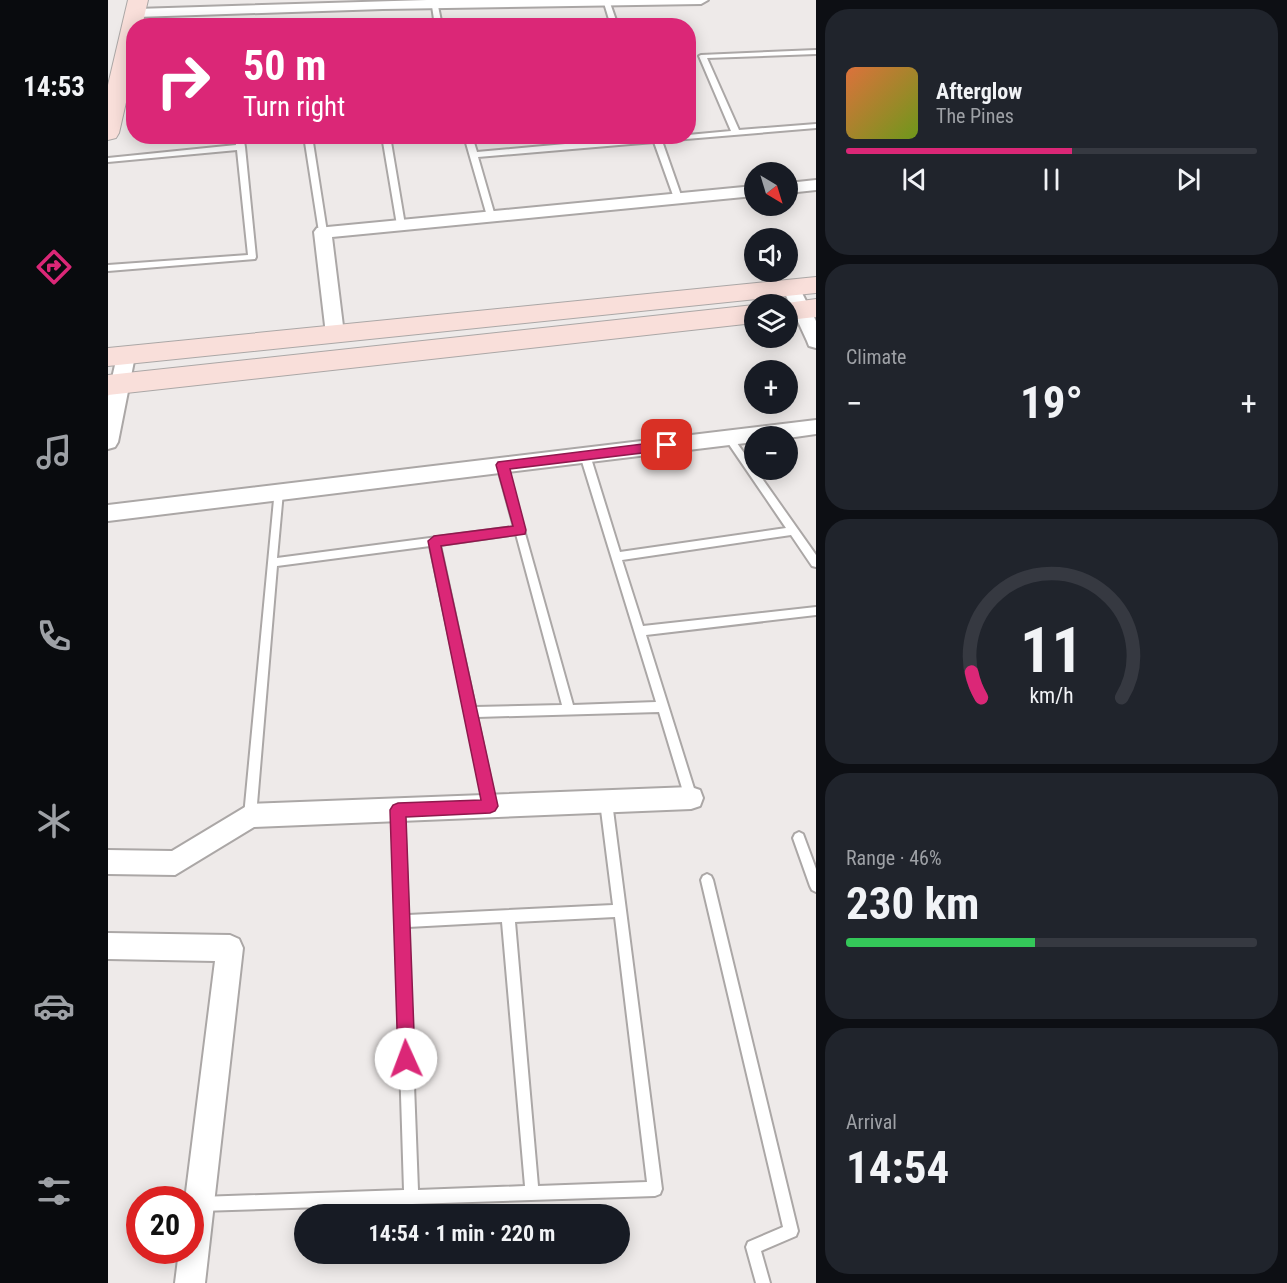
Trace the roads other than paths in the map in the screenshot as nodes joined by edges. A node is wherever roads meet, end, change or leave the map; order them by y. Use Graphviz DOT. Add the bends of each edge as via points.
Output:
graph roads {
  1 [pos="701,0"];
  2 [pos="383,2"];
  3 [pos="611,2"];
  4 [pos="287,4"];
  5 [pos="435,6"];
  6 [pos="137,7"];
  7 [pos="437,18"];
  8 [pos="614,18"];
  9 [pos="816,52"];
  10 [pos="126,55"];
  11 [pos="816,126"];
  12 [pos="108,133"];
  13 [pos="736,133"];
  14 [pos="696,136"];
  15 [pos="240,144"];
  16 [pos="309,144"];
  17 [pos="387,144"];
  18 [pos="471,144"];
  19 [pos="573,144"];
  20 [pos="601,144"];
  21 [pos="658,144"];
  22 [pos="241,147"];
  23 [pos="574,147"];
  24 [pos="474,155"];
  25 [pos="108,160"];
  26 [pos="816,185"];
  27 [pos="798,187"];
  28 [pos="744,192"];
  29 [pos="678,198"];
  30 [pos="491,216"];
  31 [pos="401,225"];
  32 [pos="323,232"];
  33 [pos="108,268"];
  34 [pos="802,300"];
  35 [pos="744,315"];
  36 [pos="335,334"];
  37 [pos="816,341"];
  38 [pos="117,356"];
  39 [pos="114,385"];
  40 [pos="816,427"];
  41 [pos="729,438"];
  42 [pos="108,442"];
  43 [pos="585,455"];
  44 [pos="502,465"];
  45 [pos="278,492"];
  46 [pos="108,513"];
  47 [pos="520,530"];
  48 [pos="794,531"];
  49 [pos="434,541"];
  50 [pos="616,557"];
  51 [pos="272,563"];
  52 [pos="816,563"];
  53 [pos="816,611"];
  54 [pos="639,631"];
  55 [pos="662,707"];
  56 [pos="569,709"];
  57 [pos="470,712"];
  58 [pos="691,798"];
  59 [pos="606,802"];
  60 [pos="490,806"];
  61 [pos="398,810"];
  62 [pos="250,816"];
  63 [pos="799,837"];
  64 [pos="108,862"];
  65 [pos="707,880"];
  66 [pos="816,885"];
  67 [pos="620,911"];
  68 [pos="507,916"];
  69 [pos="401,921"];
  70 [pos="108,946"];
  71 [pos="202,1186"];
  72 [pos="532,1193"];
  73 [pos="411,1197"];
  74 [pos="204,1204"];
  75 [pos="192,1264"];
  76 [pos="190,1283"];
  77 [pos="763,1283"];
  1 -- 3 [label="street"];
  2 -- 4 [label="street"];
  2 -- 5 [label="street"];
  3 -- 5 [label="street"];
  3 -- 8 [label="lane"];
  4 -- 6 [label="street"];
  5 -- 7 [label="lane"];
  9 -- 13 [label="lane" via="703,56"];
  10 -- 12 [label="street"];
  11 -- 13 [label="lane"];
  13 -- 14 [label="lane"];
  15 -- 22 [label="lane"];
  16 -- 32 [label="lane"];
  17 -- 31 [label="lane"];
  18 -- 24 [label="lane"];
  19 -- 23 [label="lane"];
  20 -- 23 [label="lane"];
  21 -- 29 [label="lane"];
  22 -- 25 [label="lane"];
  22 -- 33 [label="lane" via="252,257"];
  23 -- 24 [label="lane"];
  24 -- 30 [label="lane"];
  26 -- 27 [label="street"];
  28 -- 29 [label="street"];
  29 -- 30 [label="street"];
  30 -- 31 [label="street"];
  31 -- 32 [label="street"];
  32 -- 36 [label="street"];
  34 -- 36 [label="street"];
  34 -- 37 [label="street"];
  35 -- 39 [label="street"];
  36 -- 38 [label="street"];
  38 -- 39 [label="street"];
  39 -- 42 [label="street"];
  40 -- 41 [label="street"];
  41 -- 43 [label="street"];
  41 -- 48 [label="lane"];
  43 -- 44 [label="street"];
  43 -- 50 [label="lane"];
  44 -- 45 [label="street"];
  44 -- 47 [label="lane"];
  45 -- 46 [label="street"];
  45 -- 51 [label="lane"];
  47 -- 49 [label="lane"];
  47 -- 56 [label="lane"];
  48 -- 50 [label="lane"];
  48 -- 52 [label="lane"];
  49 -- 51 [label="lane"];
  49 -- 57 [label="lane"];
  50 -- 54 [label="lane"];
  51 -- 62 [label="lane"];
  53 -- 54 [label="lane"];
  54 -- 55 [label="lane"];
  55 -- 56 [label="lane"];
  55 -- 58 [label="lane"];
  56 -- 57 [label="lane"];
  57 -- 60 [label="lane"];
  58 -- 59 [label="street"];
  59 -- 60 [label="street"];
  59 -- 67 [label="lane"];
  60 -- 61 [label="street"];
  61 -- 62 [label="street"];
  61 -- 69 [label="lane"];
  62 -- 64 [label="street" via="175,863"];
  63 -- 66 [label="lane"];
  65 -- 77 [label="lane" via="791,1231 753,1247"];
  67 -- 68 [label="lane"];
  67 -- 72 [label="lane" via="655,1188"];
  68 -- 69 [label="lane"];
  68 -- 72 [label="lane"];
  69 -- 73 [label="lane"];
  70 -- 71 [label="street" via="230,948"];
  72 -- 73 [label="lane"];
  73 -- 74 [label="lane"];
  75 -- 76 [label="street"];
}
